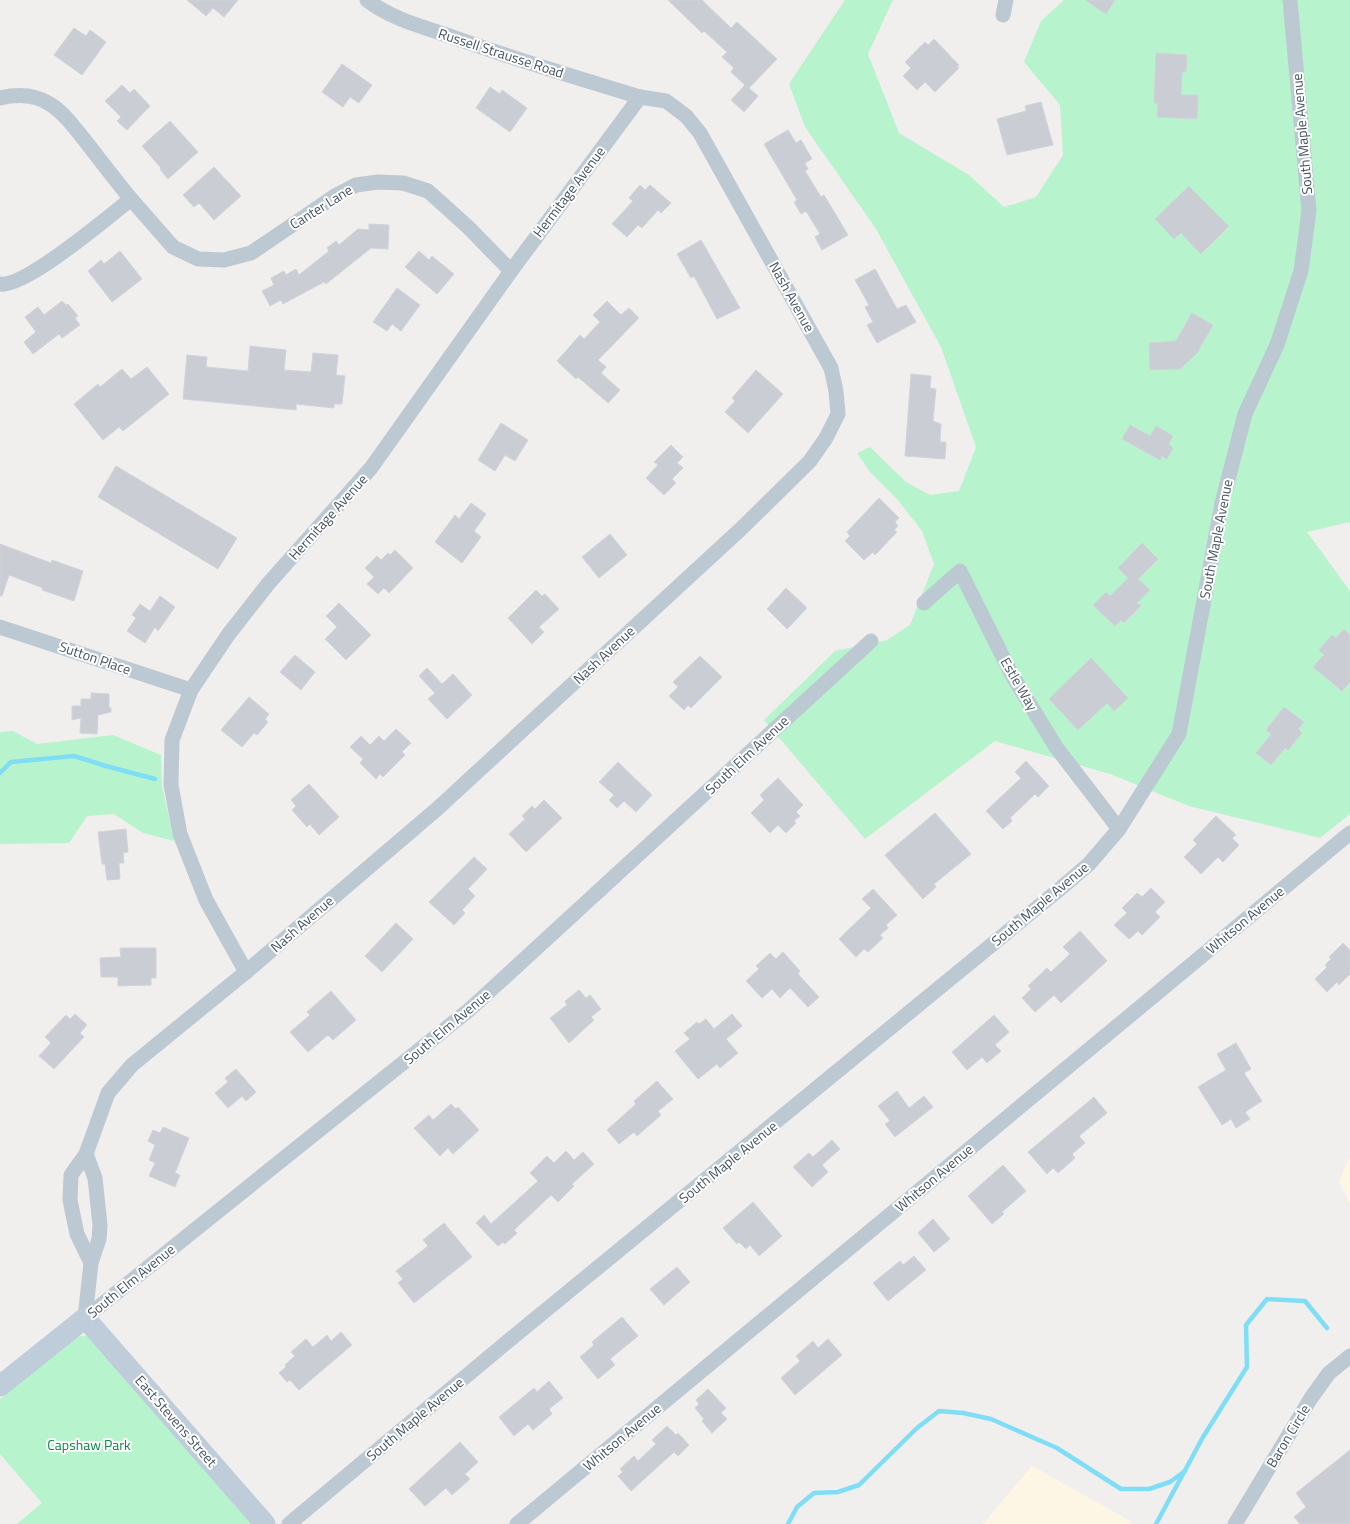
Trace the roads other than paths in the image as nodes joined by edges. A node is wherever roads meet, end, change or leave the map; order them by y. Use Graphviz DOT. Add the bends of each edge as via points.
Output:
graph roads {
  1 [pos="367,0"];
  2 [pos="1006,0"];
  3 [pos="1290,0"];
  4 [pos="1003,15"];
  5 [pos="640,97"];
  6 [pos="0,98"];
  7 [pos="130,199"];
  8 [pos="511,271"];
  9 [pos="0,284"];
  10 [pos="924,603"];
  11 [pos="0,627"];
  12 [pos="871,641"];
  13 [pos="191,690"];
  14 [pos="1119,829"];
  15 [pos="1350,833"];
  16 [pos="246,972"];
  17 [pos="86,1154"];
  18 [pos="91,1263"];
  19 [pos="85,1318"];
  20 [pos="1350,1356"];
  21 [pos="0,1386"];
  22 [pos="265,1524"];
  23 [pos="289,1524"];
  24 [pos="517,1524"];
  25 [pos="1235,1524"];
  1 -- 5 [label="street, Russell Strausse Road" via="414,24 477,47"];
  2 -- 4 [label="street"];
  3 -- 14 [label="street, South Maple Avenue" via="1309,211 1301,271 1277,345 1245,414 1222,503 1179,734"];
  5 -- 8 [label="street, Hermitage Avenue"];
  5 -- 16 [label="street, Nash Avenue" via="666,101 686,116 700,133 831,368 838,414 810,461 743,527 437,809"];
  6 -- 7 [label="street, Canter Lane" via="17,94 41,99 63,112"];
  7 -- 8 [label="street, Canter Lane" via="173,247 198,259 224,260 251,253 356,185 404,183 428,191"];
  7 -- 9 [label="street" via="50,262 26,277"];
  8 -- 13 [label="street, Hermitage Avenue" via="371,468 268,584"];
  10 -- 14 [label="street, Estle Way" via="960,571 1012,675 1056,747"];
  11 -- 13 [label="street, Sutton Place"];
  12 -- 19 [label="street, South Elm Avenue" via="469,1010"];
  13 -- 16 [label="street, Hermitage Avenue" via="172,740 171,786 180,834 206,900"];
  14 -- 23 [label="street, South Maple Avenue" via="1089,864 1062,888"];
  15 -- 24 [label="street, Whitson Avenue"];
  16 -- 17 [label="street, Nash Avenue" via="132,1065 108,1093"];
  17 -- 18 [label="street" via="95,1178 100,1225"];
  17 -- 18 [label="street, Nash Avenue" via="71,1175 70,1200 77,1234"];
  18 -- 19 [label="street"];
  19 -- 21 [label="street, South Elm Avenue"];
  19 -- 22 [label="street, East Stevens Street"];
  20 -- 25 [label="street, Baron Circle" via="1329,1373 1311,1398"];
}
